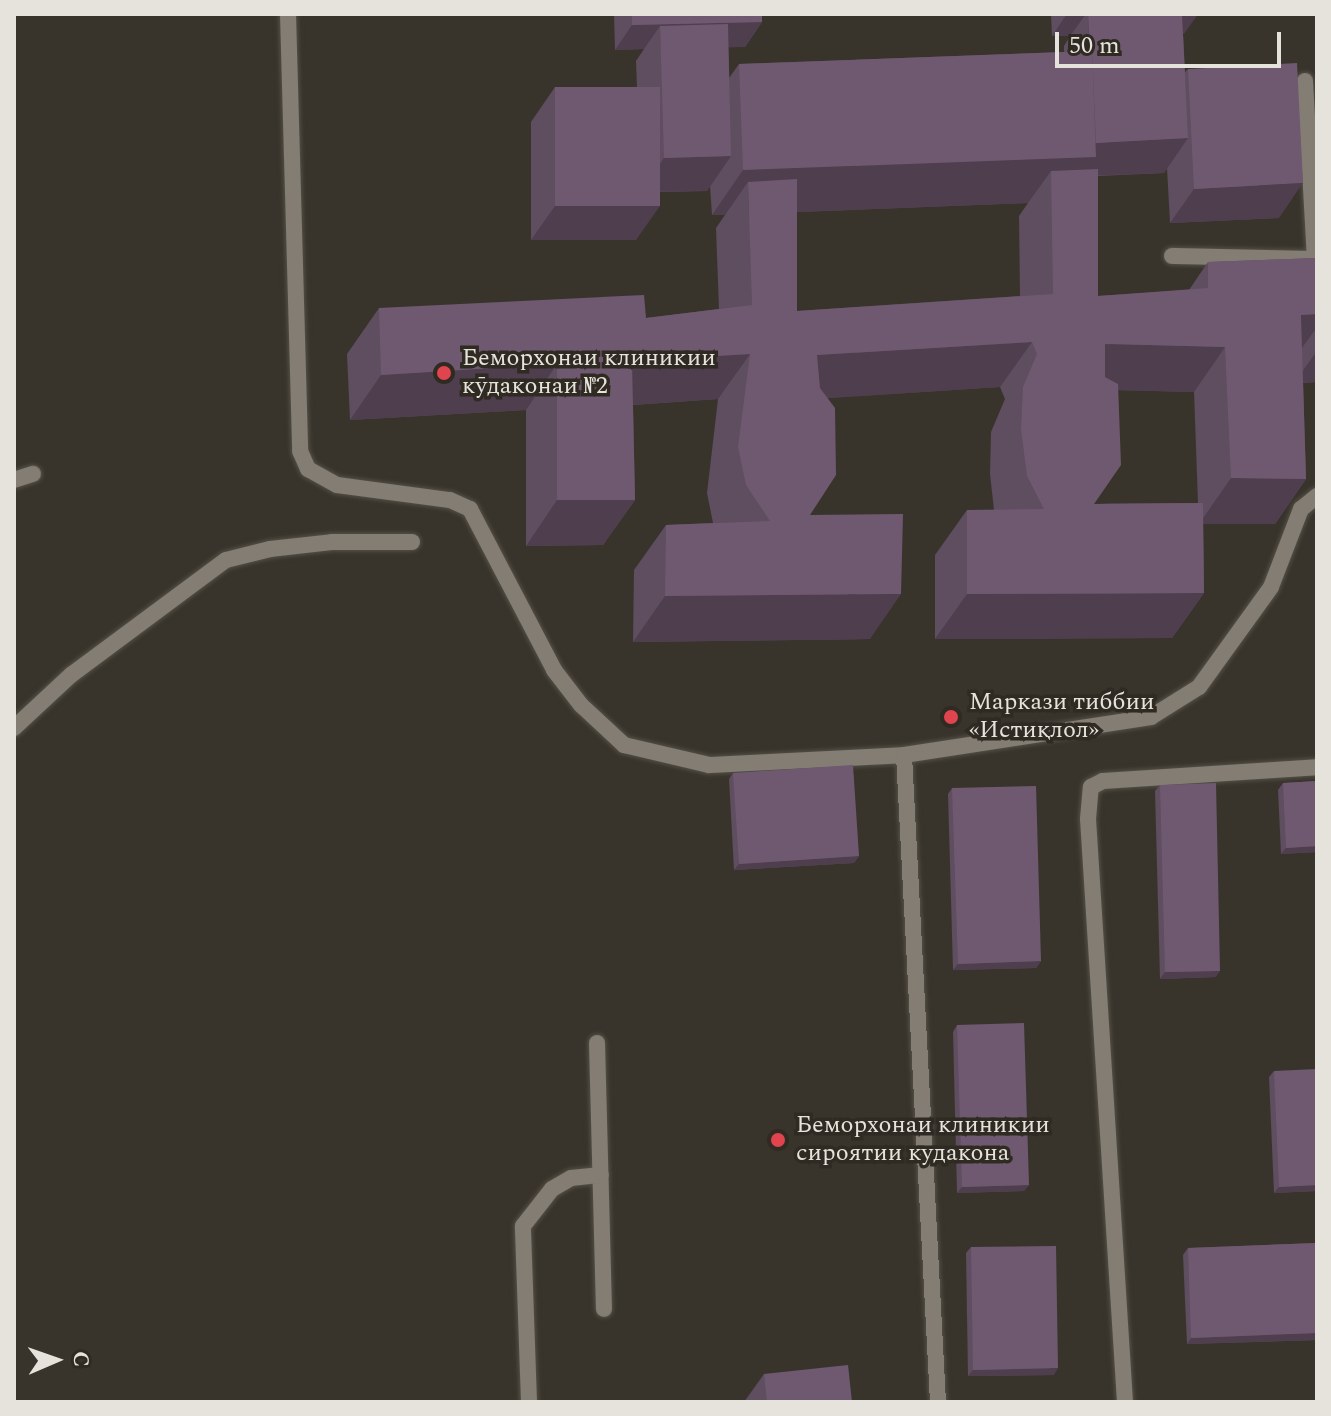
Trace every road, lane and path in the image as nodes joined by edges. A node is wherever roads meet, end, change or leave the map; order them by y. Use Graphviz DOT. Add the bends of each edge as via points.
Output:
graph roads {
  1 [pos="288,14"];
  2 [pos="1305,81"];
  3 [pos="1172,256"];
  4 [pos="1316,259"];
  5 [pos="33,474"];
  6 [pos="14,480"];
  7 [pos="1317,496"];
  8 [pos="412,542"];
  9 [pos="14,728"];
  10 [pos="904,755"];
  11 [pos="1317,767"];
  12 [pos="597,1043"];
  13 [pos="601,1175"];
  14 [pos="604,1309"];
  15 [pos="529,1402"];
  16 [pos="938,1402"];
  17 [pos="1125,1402"];
  1 -- 10 [label="lane" via="300,451 308,469 337,485 450,500 470,509 554,670 581,705 624,745 709,765"];
  2 -- 4 [label="lane"];
  3 -- 4 [label="lane"];
  5 -- 6 [label="lane"];
  7 -- 10 [label="lane" via="1301,509 1271,587 1199,687 1151,717"];
  8 -- 9 [label="lane" via="332,542 226,560 71,675"];
  10 -- 16 [label="lane"];
  11 -- 17 [label="lane" via="1103,781 1091,787 1088,819"];
  12 -- 13 [label="lane"];
  13 -- 14 [label="lane"];
  13 -- 15 [label="lane" via="571,1178 552,1189 523,1226"];
}
